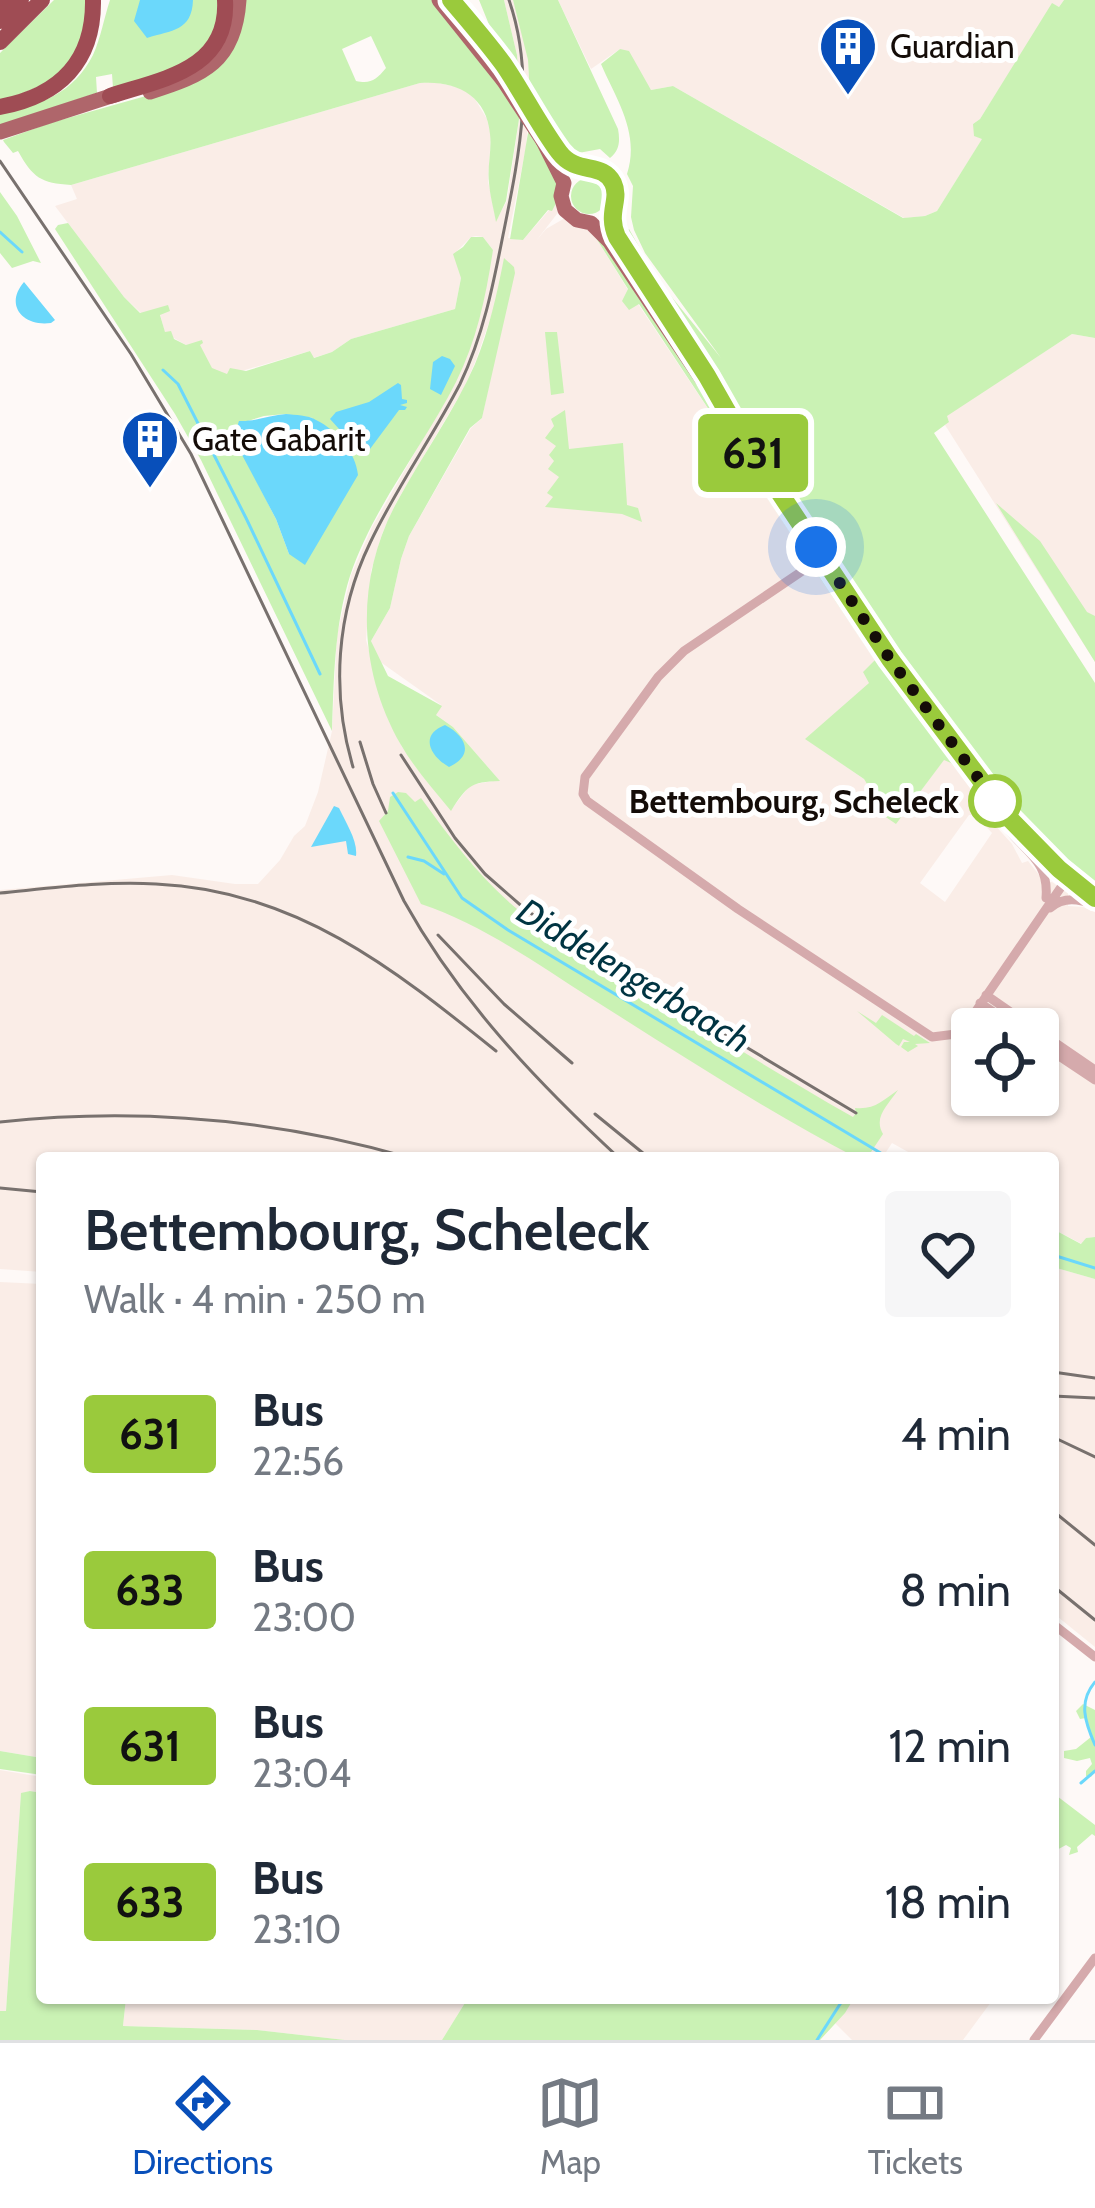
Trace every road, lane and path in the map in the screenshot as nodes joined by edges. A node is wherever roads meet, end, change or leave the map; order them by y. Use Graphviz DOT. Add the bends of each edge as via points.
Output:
graph roads {
  1 [pos="21,0"];
  2 [pos="42,0"];
  3 [pos="93,0"];
  4 [pos="104,0"];
  5 [pos="231,0"];
  6 [pos="440,0"];
  7 [pos="451,0"];
  8 [pos="0,21"];
  9 [pos="0,42"];
  10 [pos="503,71"];
  11 [pos="110,96"];
  12 [pos="8,105"];
  13 [pos="82,107"];
  14 [pos="0,132"];
  15 [pos="542,132"];
  16 [pos="582,169"];
  17 [pos="564,183"];
  18 [pos="610,212"];
  19 [pos="592,223"];
  20 [pos="736,427"];
  21 [pos="823,557"];
  22 [pos="995,802"];
  23 [pos="1066,875"];
  24 [pos="1046,898"];
  25 [pos="1095,902"];
  26 [pos="985,999"];
  27 [pos="995,1008"];
  28 [pos="1000,1008"];
  29 [pos="1059,1045"];
  30 [pos="1059,1056"];
  31 [pos="1095,1070"];
  32 [pos="1095,1080"];
  33 [pos="1059,1629"];
  34 [pos="1095,1658"];
  35 [pos="1095,1958"];
  36 [pos="1034,2040"];
  1 -- 8 [label="highway"];
  2 -- 9 [label="highway"];
  3 -- 12 [label="highway" via="89,37 73,69 49,90"];
  4 -- 12 [label="highway" via="80,67 49,95"];
  5 -- 11 [label="highway" via="222,35 204,58"];
  5 -- 13 [label="main road" via="230,43 201,74"];
  6 -- 10 [label="main road"];
  7 -- 10 [label="main road"];
  10 -- 15 [label="main road, bridge"];
  11 -- 13 [label="main road"];
  13 -- 14 [label="main road"];
  15 -- 16 [label="main road"];
  15 -- 17 [label="main road"];
  16 -- 17 [label="main road"];
  16 -- 18 [label="main road" via="612,181"];
  17 -- 19 [label="main road" via="566,210"];
  18 -- 19 [label="main road"];
  18 -- 20 [label="main road" via="617,237"];
  19 -- 20 [label="main road"];
  20 -- 21 [label="main road"];
  21 -- 22 [label="main road"];
  21 -- 26 [label="street" via="684,650 585,777 583,794 738,910 932,1037 956,1034"];
  22 -- 23 [label="main road"];
  22 -- 24 [label="street" via="1004,825 1041,865"];
  23 -- 24 [label="street"];
  23 -- 25 [label="main road"];
  23 -- 26 [label="street"];
  24 -- 26 [label="street" via="976,1000"];
  25 -- 26 [label="street" via="1055,903"];
  26 -- 27 [label="street"];
  26 -- 28 [label="street"];
  29 -- 31 [label="street"];
  30 -- 32 [label="street"];
  33 -- 34 [label="street"];
  35 -- 36 [label="street"];
}
